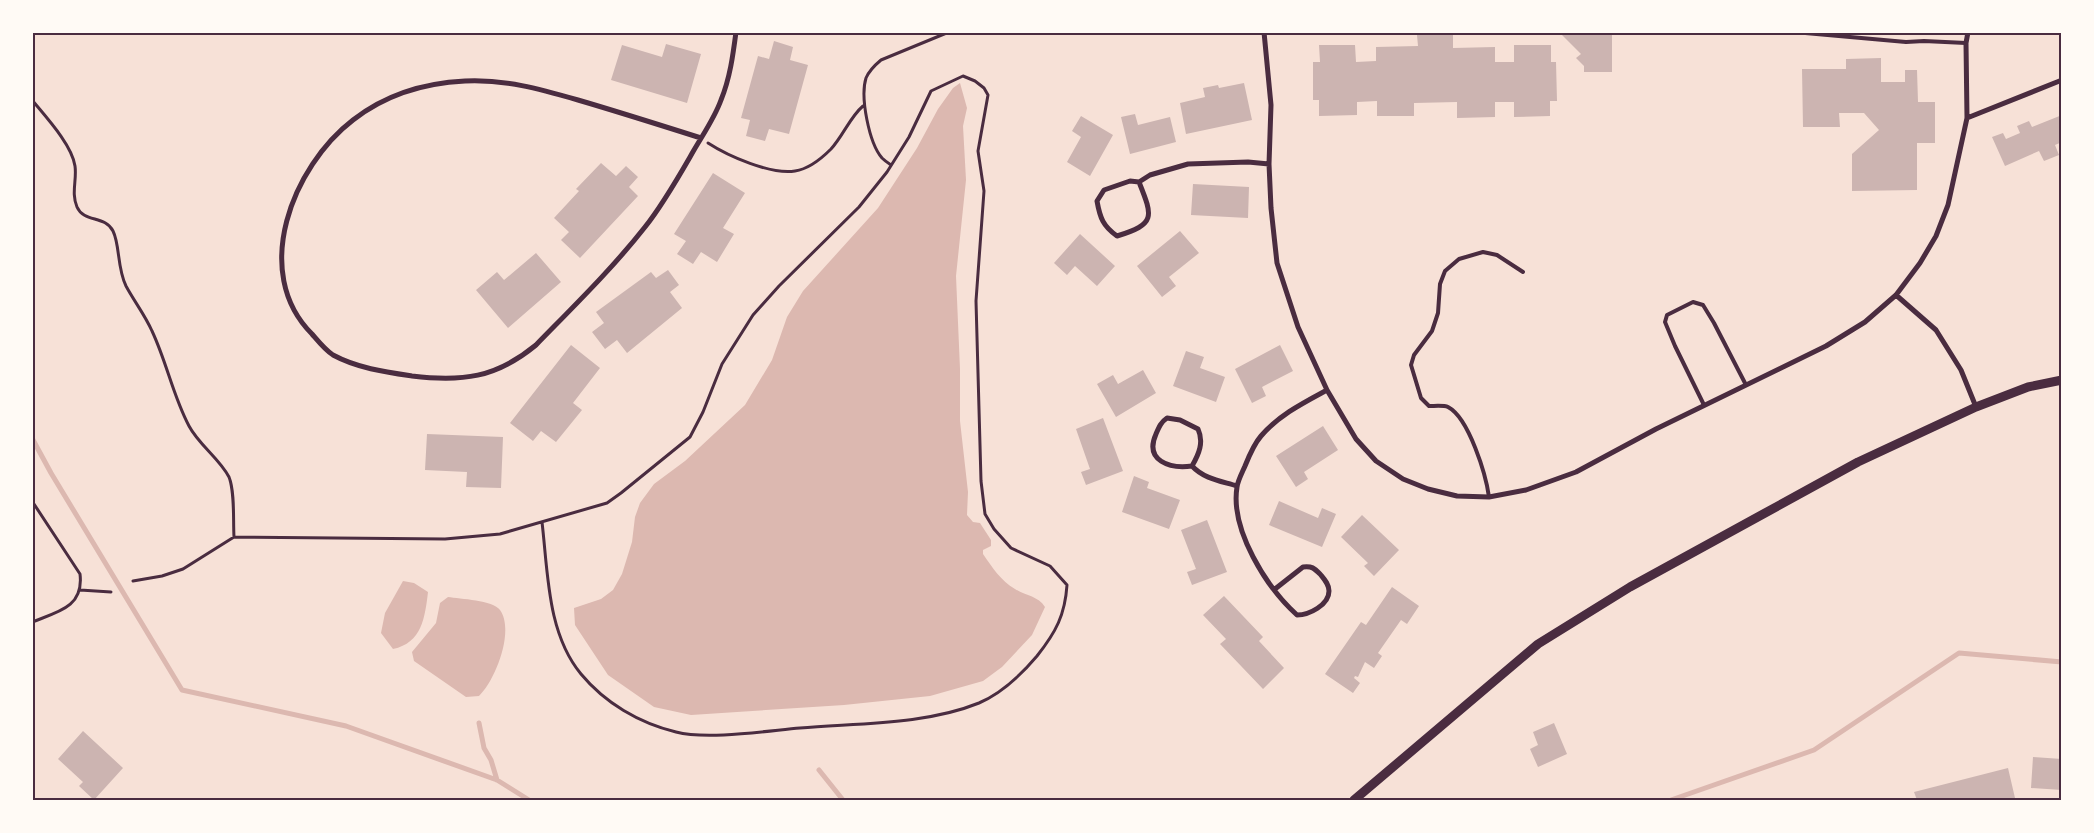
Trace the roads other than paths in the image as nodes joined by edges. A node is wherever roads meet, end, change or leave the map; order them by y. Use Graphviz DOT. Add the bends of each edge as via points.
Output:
graph roads {
  1 [pos="736,32"];
  2 [pos="1264,32"];
  3 [pos="1794,32"];
  4 [pos="1868,32"];
  5 [pos="1968,32"];
  6 [pos="1867,39"];
  7 [pos="1966,43"];
  8 [pos="2062,80"];
  9 [pos="1967,118"];
  10 [pos="701,138"];
  11 [pos="1269,164"];
  12 [pos="1139,182"];
  13 [pos="1523,272"];
  14 [pos="1896,295"];
  15 [pos="2062,380"];
  16 [pos="1746,385"];
  17 [pos="1327,390"];
  18 [pos="1704,405"];
  19 [pos="1976,407"];
  20 [pos="1192,466"];
  21 [pos="1237,486"];
  22 [pos="1489,497"];
  23 [pos="1276,589"];
  24 [pos="1354,800"];
  1 -- 10 [label="street" via="722,99"];
  2 -- 11 [label="street" via="1271,105"];
  3 -- 6 [label="lane"];
  4 -- 6 [label="lane"];
  5 -- 7 [label="street"];
  6 -- 7 [label="lane"];
  7 -- 9 [label="street"];
  8 -- 9 [label="street"];
  9 -- 14 [label="street" via="1946,212 1920,263"];
  10 -- 10 [label="street" via="521,84 467,80 433,83 407,90 354,119 318,155 297,193 283,238 281,265 285,290 294,312 332,354 365,368 441,379 466,378 490,372 536,345 617,259 664,201"];
  11 -- 12 [label="street" via="1188,164 1150,175"];
  11 -- 17 [label="street" via="1277,262 1298,327"];
  12 -- 12 [label="street" via="1149,216 1145,224 1117,236 1106,229 1098,201 1104,190 1130,181"];
  13 -- 22 [label="lane" via="1497,255 1483,252 1459,259 1445,271 1432,331 1414,354 1410,365 1421,398 1429,406 1447,407 1459,416 1476,450"];
  14 -- 16 [label="street" via="1865,322 1826,346"];
  14 -- 19 [label="street" via="1936,330 1961,370"];
  15 -- 19 [label="street" via="2028,387"];
  16 -- 18 [label="street"];
  16 -- 18 [label="lane" via="1703,305 1693,302 1667,315 1665,322"];
  17 -- 21 [label="street" via="1297,406 1260,437"];
  17 -- 22 [label="street" via="1356,439 1383,466 1428,490 1457,496"];
  18 -- 22 [label="street" via="1576,472 1526,490"];
  19 -- 24 [label="street" via="1850,467 1690,553 1538,644"];
  20 -- 20 [label="street" via="1179,468 1157,459 1153,452 1155,437 1167,418 1198,429 1201,444"];
  20 -- 21 [label="street" via="1206,477"];
  21 -- 23 [label="street" via="1240,524 1248,546"];
  23 -- 23 [label="street" via="1286,604 1303,615 1324,603 1330,589 1313,567 1303,567"];
}
